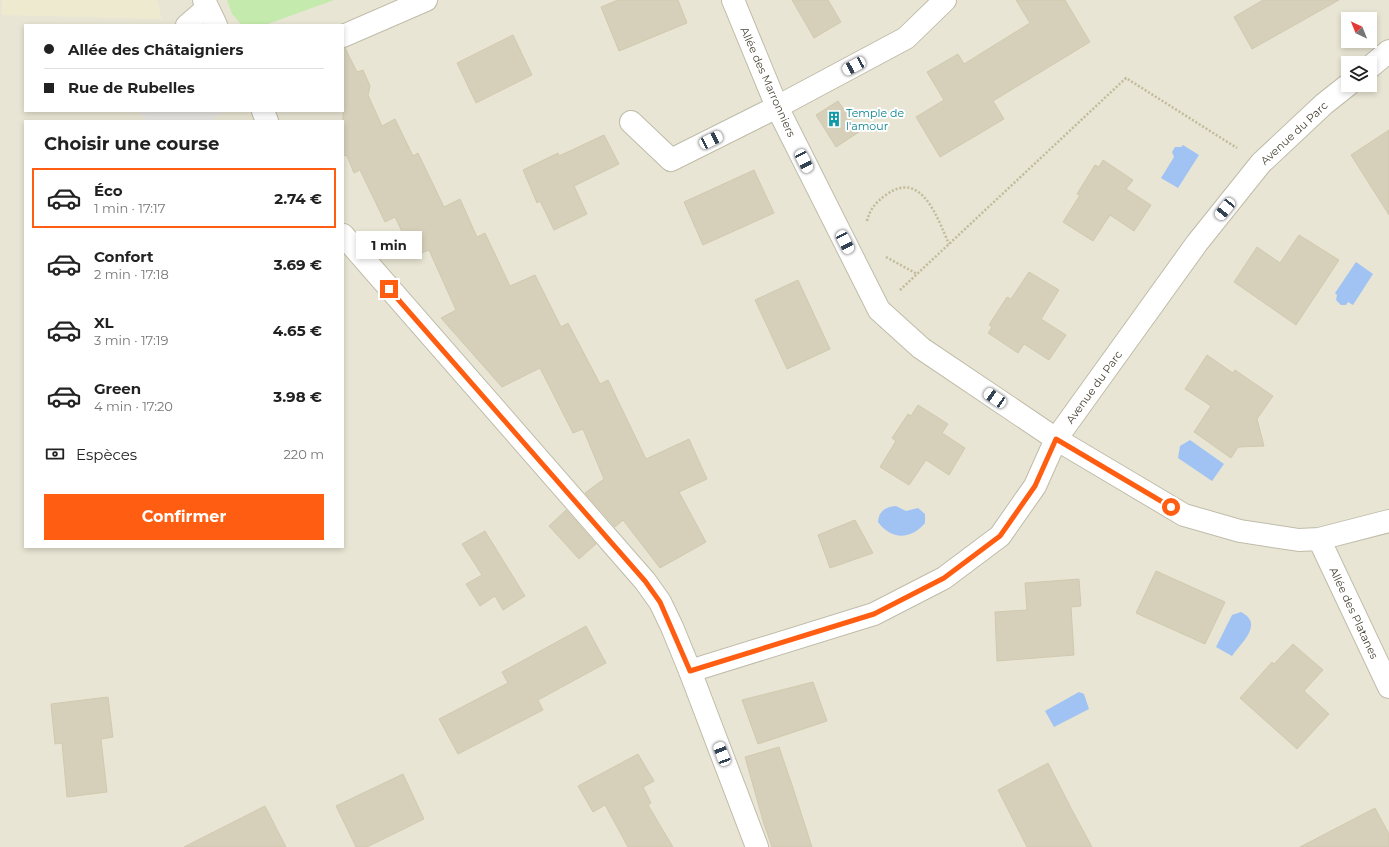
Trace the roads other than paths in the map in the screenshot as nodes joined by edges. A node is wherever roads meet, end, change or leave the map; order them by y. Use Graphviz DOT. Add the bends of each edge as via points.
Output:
graph roads {
  1 [pos="426,0"];
  2 [pos="733,0"];
  3 [pos="945,0"];
  4 [pos="209,11"];
  5 [pos="188,24"];
  6 [pos="344,36"];
  7 [pos="1389,51"];
  8 [pos="1377,61"];
  9 [pos="1341,91"];
  10 [pos="777,107"];
  11 [pos="631,122"];
  12 [pos="344,236"];
  13 [pos="1056,439"];
  14 [pos="1389,521"];
  15 [pos="1319,539"];
  16 [pos="690,671"];
  17 [pos="1389,687"];
  18 [pos="757,847"];
  1 -- 6 [label="street"];
  2 -- 10 [label="street, Allée des Marronniers"];
  3 -- 10 [label="street" via="906,38"];
  4 -- 5 [label="lane"];
  7 -- 8 [label="street"];
  9 -- 13 [label="street, Avenue du Parc" via="1261,163 1192,249"];
  10 -- 11 [label="street" via="671,160"];
  10 -- 13 [label="street, Allée des Marronniers" via="879,310 922,348"];
  12 -- 16 [label="street" via="645,581 660,602"];
  13 -- 15 [label="street, Allée des Marronniers" via="1184,514 1240,531 1299,540"];
  13 -- 16 [label="street, Avenue du Parc" via="1035,486 1000,536 944,578 874,614"];
  14 -- 15 [label="street, Allée des Marronniers"];
  15 -- 17 [label="street, Allée des Platanes"];
  16 -- 18 [label="street"];
}
